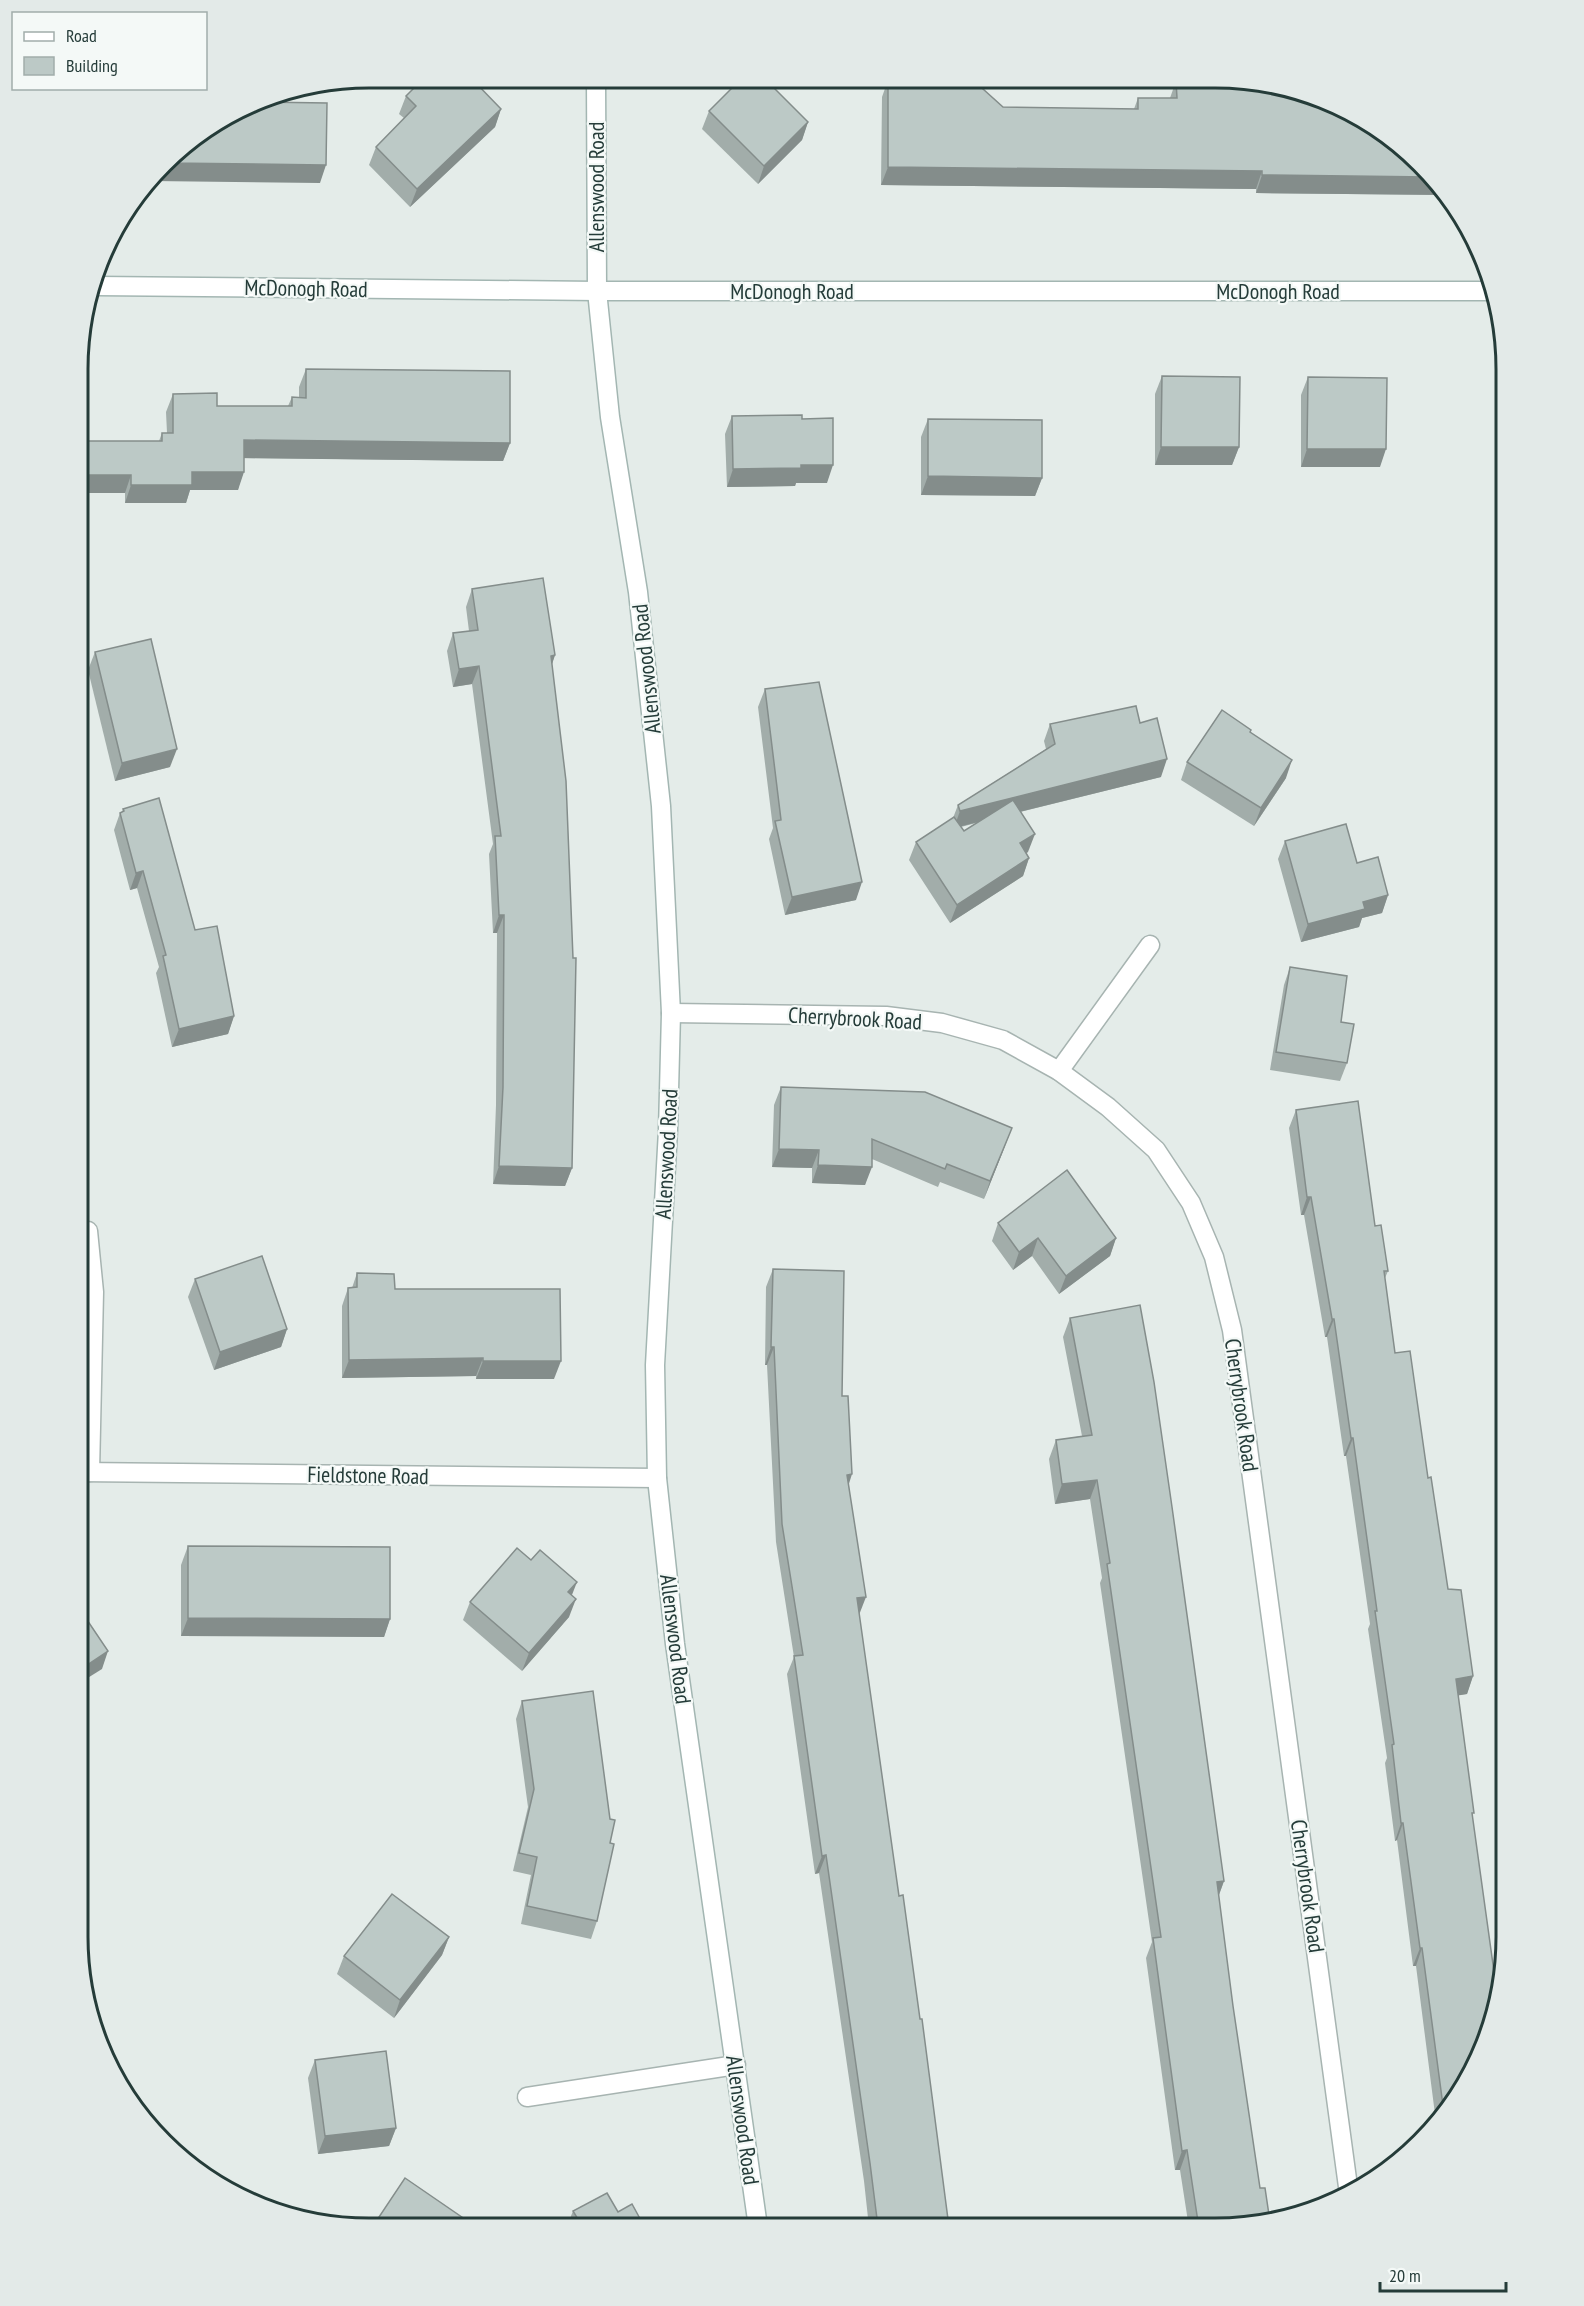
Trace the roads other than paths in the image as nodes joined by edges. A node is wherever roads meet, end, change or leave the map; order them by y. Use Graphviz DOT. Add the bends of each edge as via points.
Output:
graph roads {
  1 [pos="596,88"];
  2 [pos="101,286"];
  3 [pos="597,291"];
  4 [pos="1484,291"];
  5 [pos="1150,945"];
  6 [pos="671,1013"];
  7 [pos="1059,1071"];
  8 [pos="88,1231"];
  9 [pos="88,1400"];
  10 [pos="88,1472"];
  11 [pos="657,1478"];
  12 [pos="736,2065"];
  13 [pos="527,2097"];
  14 [pos="1348,2184"];
  15 [pos="757,2217"];
  1 -- 3 [label="street, Allenswood Road"];
  2 -- 3 [label="street, McDonogh Road"];
  3 -- 4 [label="street, McDonogh Road"];
  3 -- 6 [label="street, Allenswood Road" via="610,417 638,592 660,794"];
  5 -- 7 [label="street"];
  6 -- 7 [label="street, Cherrybrook Road" via="886,1016 942,1023 1003,1041"];
  6 -- 11 [label="street, Allenswood Road" via="655,1365"];
  7 -- 14 [label="street, Cherrybrook Road" via="1108,1107 1156,1150 1191,1203 1214,1257 1232,1330"];
  8 -- 9 [label="street" via="94,1292"];
  10 -- 11 [label="street, Fieldstone Road"];
  11 -- 12 [label="street, Allenswood Road" via="675,1644"];
  12 -- 13 [label="street"];
  12 -- 15 [label="street, Allenswood Road"];
}
